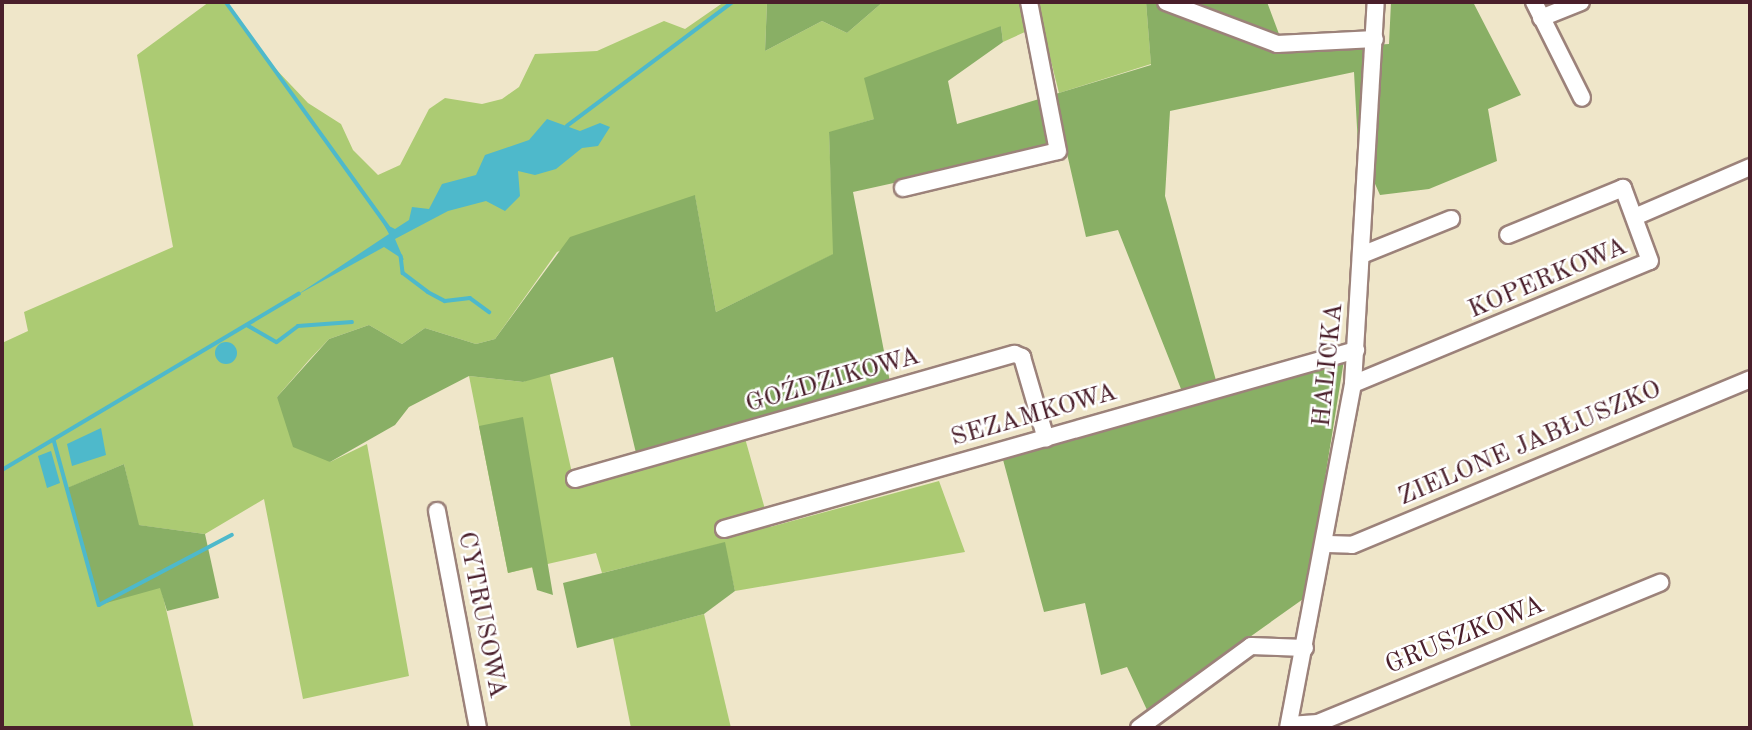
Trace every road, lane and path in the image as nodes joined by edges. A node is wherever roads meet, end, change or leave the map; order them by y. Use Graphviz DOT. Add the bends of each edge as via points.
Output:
graph roads {
  1 [pos="1029,2"];
  2 [pos="1166,2"];
  3 [pos="1376,2"];
  4 [pos="1534,2"];
  5 [pos="1581,2"];
  6 [pos="1541,18"];
  7 [pos="1374,39"];
  8 [pos="1582,98"];
  9 [pos="1750,167"];
  10 [pos="903,188"];
  11 [pos="1637,215"];
  12 [pos="1451,219"];
  13 [pos="1508,235"];
  14 [pos="1364,254"];
  15 [pos="1356,350"];
  16 [pos="1750,379"];
  17 [pos="1353,384"];
  18 [pos="1046,439"];
  19 [pos="575,479"];
  20 [pos="437,511"];
  21 [pos="724,529"];
  22 [pos="1328,544"];
  23 [pos="1660,583"];
  24 [pos="1305,648"];
  25 [pos="1289,727"];
  26 [pos="478,728"];
  27 [pos="1139,728"];
  1 -- 10 [label="street" via="1058,151"];
  2 -- 7 [label="street" via="1277,44"];
  3 -- 7 [label="street, HALICKA"];
  4 -- 6 [label="street"];
  5 -- 6 [label="street"];
  6 -- 8 [label="street"];
  7 -- 14 [label="street, HALICKA"];
  9 -- 11 [label="street"];
  11 -- 13 [label="street, KOPERKOWA" via="1623,188"];
  11 -- 17 [label="street, KOPERKOWA" via="1650,251 1643,268"];
  12 -- 14 [label="street"];
  14 -- 15 [label="street, HALICKA"];
  15 -- 17 [label="street, HALICKA"];
  15 -- 18 [label="street, SEZAMKOWA"];
  16 -- 22 [label="street, ZIELONE JABŁUSZKO" via="1352,545"];
  17 -- 22 [label="street, HALICKA"];
  18 -- 19 [label="street, GOŹDZIKOWA" via="1022,356 1015,354"];
  18 -- 21 [label="street, SEZAMKOWA"];
  20 -- 26 [label="street, CYTRUSOWA"];
  22 -- 24 [label="street, HALICKA"];
  23 -- 25 [label="street, GRUSZKOWA" via="1318,723"];
  24 -- 25 [label="street, HALICKA"];
  24 -- 27 [label="street" via="1251,646"];
}
